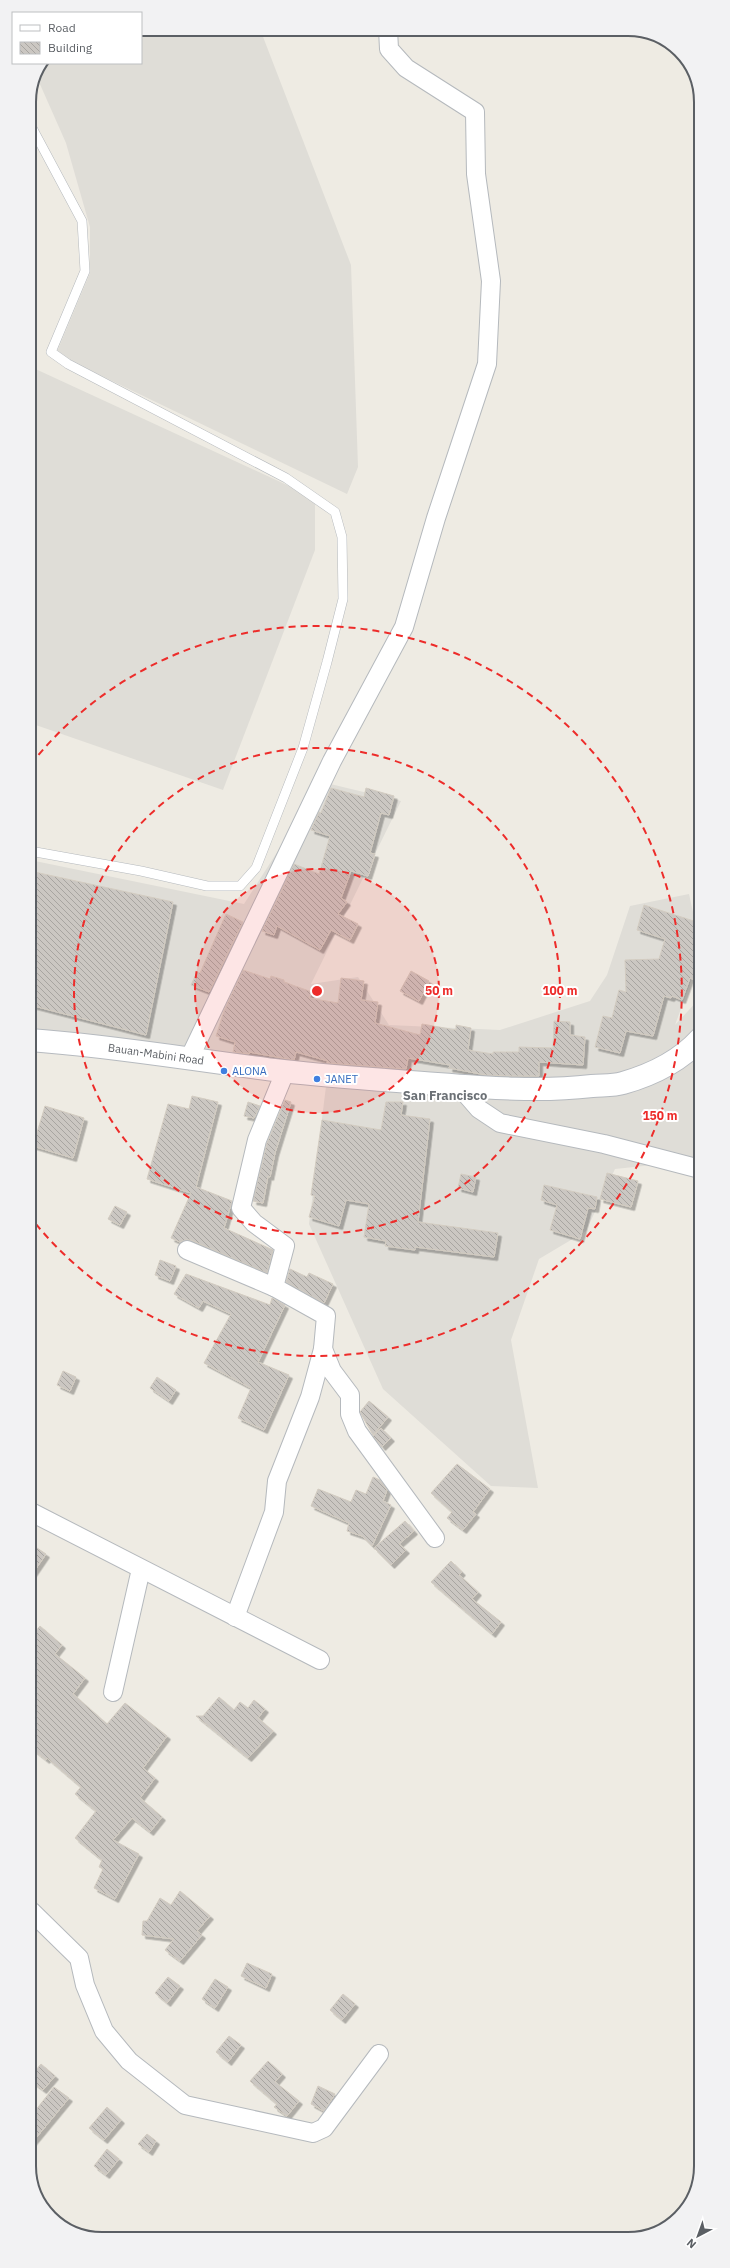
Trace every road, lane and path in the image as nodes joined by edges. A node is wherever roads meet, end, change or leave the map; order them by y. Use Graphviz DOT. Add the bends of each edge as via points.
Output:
graph roads {
  1 [pos="388,36"];
  2 [pos="36,135"];
  3 [pos="36,852"];
  4 [pos="36,1040"];
  5 [pos="694,1046"];
  6 [pos="189,1059"];
  7 [pos="285,1072"];
  8 [pos="459,1086"];
  9 [pos="694,1167"];
  10 [pos="187,1250"];
  11 [pos="274,1287"];
  12 [pos="323,1349"];
  13 [pos="36,1515"];
  14 [pos="435,1538"];
  15 [pos="141,1569"];
  16 [pos="236,1617"];
  17 [pos="320,1660"];
  18 [pos="113,1692"];
  19 [pos="36,1916"];
  20 [pos="379,2054"];
  1 -- 6 [label="street" via="389,50 406,68 475,112 476,174 491,282 487,364 436,518 404,627 332,761"];
  2 -- 3 [label="lane" via="82,221 85,272 51,352 74,368 286,478 336,512 342,537 343,599 303,748 256,868 240,886 207,886"];
  4 -- 6 [label="main road, Bauan-Mabini Road"];
  5 -- 8 [label="main road, Bauan-Mabini Road" via="674,1061 622,1083 566,1089"];
  6 -- 7 [label="main road, Bauan-Mabini Road"];
  7 -- 8 [label="main road, Bauan-Mabini Road"];
  7 -- 11 [label="street" via="257,1140 241,1208 254,1223 285,1246"];
  8 -- 9 [label="street" via="478,1109 500,1123 604,1144"];
  10 -- 11 [label="street"];
  11 -- 12 [label="street" via="326,1316"];
  12 -- 14 [label="street" via="332,1371 350,1395 350,1414 357,1431"];
  12 -- 16 [label="street" via="310,1397 277,1481 274,1512"];
  13 -- 15 [label="street"];
  15 -- 16 [label="street"];
  15 -- 18 [label="street"];
  16 -- 17 [label="street"];
  19 -- 20 [label="street" via="79,1958 85,1985 104,2031 129,2061 185,2104 313,2133 324,2128"];
}
